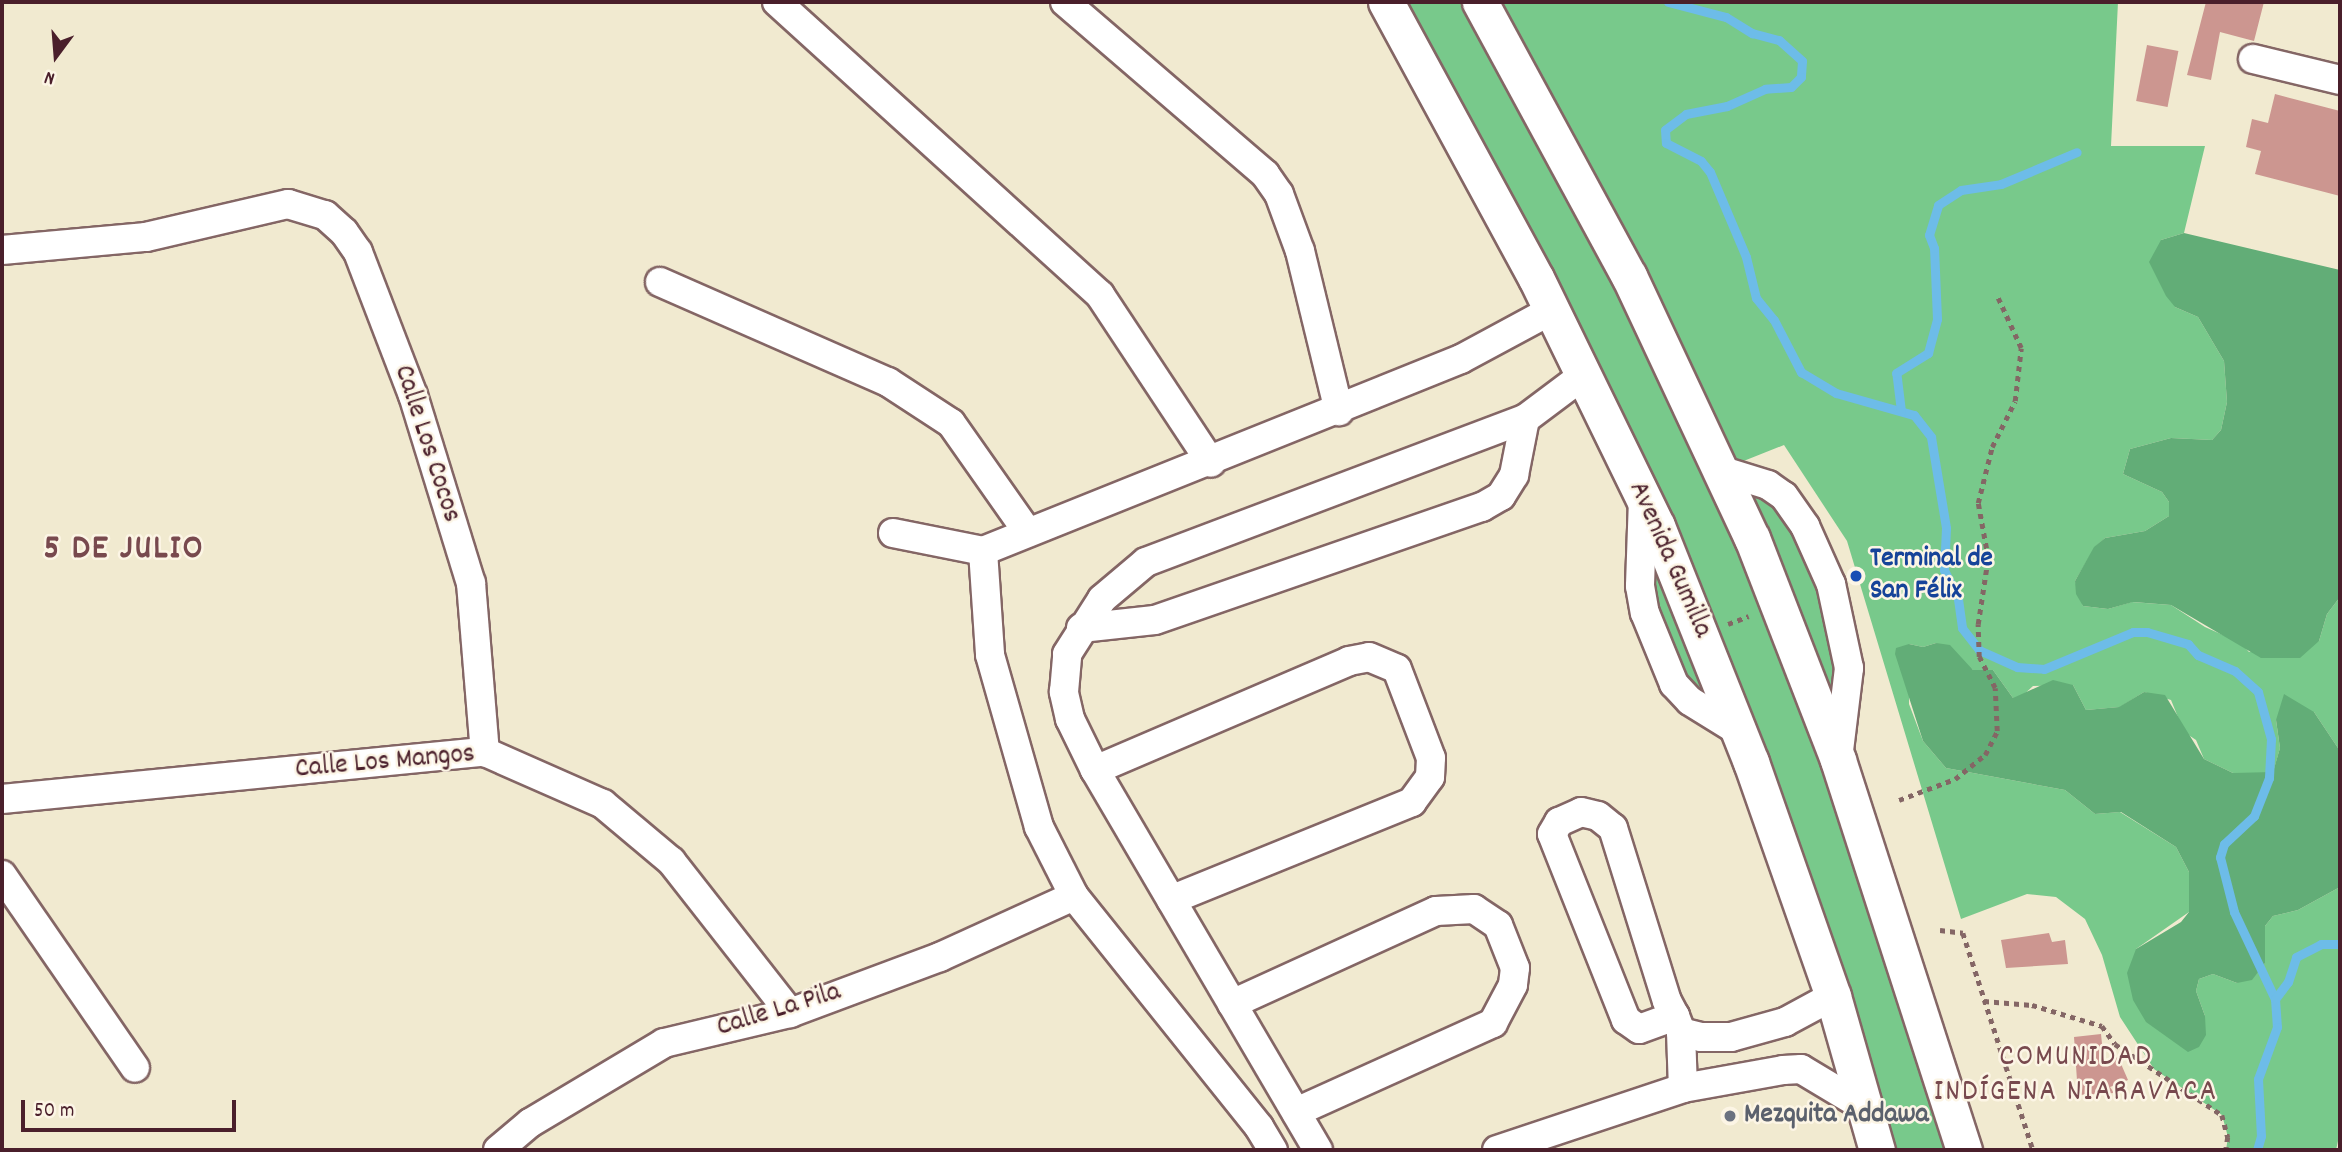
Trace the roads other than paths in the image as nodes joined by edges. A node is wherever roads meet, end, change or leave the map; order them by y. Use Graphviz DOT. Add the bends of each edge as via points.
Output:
graph roads {
  1 [pos="777,2"];
  2 [pos="1065,2"];
  3 [pos="1386,2"];
  4 [pos="1480,2"];
  5 [pos="2253,59"];
  6 [pos="2340,80"];
  7 [pos="2,250"];
  8 [pos="660,282"];
  9 [pos="1552,310"];
  10 [pos="1585,374"];
  11 [pos="1339,411"];
  12 [pos="1525,419"];
  13 [pos="1211,463"];
  14 [pos="1720,470"];
  15 [pos="1027,531"];
  16 [pos="892,533"];
  17 [pos="983,551"];
  18 [pos="1081,628"];
  19 [pos="485,752"];
  20 [pos="1838,760"];
  21 [pos="1095,770"];
  22 [pos="2,799"];
  23 [pos="2,875"];
  24 [pos="1074,896"];
  25 [pos="1171,900"];
  26 [pos="1833,996"];
  27 [pos="1232,1004"];
  28 [pos="790,1013"];
  29 [pos="1678,1024"];
  30 [pos="135,1068"];
  31 [pos="1683,1087"];
  32 [pos="1861,1105"];
  33 [pos="1296,1112"];
  34 [pos="498,1150"];
  35 [pos="1273,1150"];
  36 [pos="1318,1150"];
  37 [pos="1497,1150"];
  38 [pos="1877,1150"];
  39 [pos="1964,1150"];
  1 -- 13 [label="street" via="1100,295"];
  2 -- 11 [label="street" via="1265,174 1279,194 1300,251"];
  3 -- 9 [label="main road, Avenida Gumilla"];
  4 -- 14 [label="main road" via="1629,276"];
  5 -- 6 [label="street"];
  7 -- 19 [label="street, Calle Los Cocos" via="146,237 288,204 325,215 344,232 358,252 413,395 471,583"];
  8 -- 15 [label="street" via="888,382 951,423"];
  9 -- 10 [label="main road, Avenida Gumilla"];
  9 -- 11 [label="street" via="1461,359"];
  10 -- 12 [label="street"];
  10 -- 26 [label="main road, Avenida Gumilla" via="1643,499 1740,732"];
  11 -- 13 [label="street"];
  12 -- 18 [label="street" via="1146,562 1102,599"];
  12 -- 18 [label="street" via="1514,475 1501,496 1482,507 1155,620"];
  13 -- 15 [label="street"];
  14 -- 20 [label="main road" via="1793,636"];
  14 -- 20 [label="street" via="1768,485 1784,496 1805,526 1831,584 1849,668"];
  15 -- 17 [label="street"];
  16 -- 17 [label="street"];
  17 -- 24 [label="street" via="990,655 1039,827"];
  18 -- 21 [label="street" via="1067,654 1064,692 1070,719"];
  19 -- 22 [label="street, Calle Los Mangos"];
  19 -- 28 [label="street, Calle Los Mangos" via="603,804 671,861"];
  20 -- 39 [label="main road"];
  21 -- 25 [label="street"];
  21 -- 25 [label="street" via="1349,661 1369,657 1397,669 1431,758 1430,777 1412,802"];
  23 -- 30 [label="street"];
  24 -- 28 [label="street, Calle La Pila" via="940,957"];
  24 -- 35 [label="street"];
  25 -- 27 [label="street"];
  26 -- 29 [label="street" via="1785,1021 1731,1037 1700,1037"];
  26 -- 32 [label="main road, Avenida Gumilla"];
  27 -- 33 [label="street"];
  27 -- 33 [label="street" via="1436,911 1474,909 1498,925 1515,968 1513,985 1493,1023"];
  28 -- 34 [label="street, Calle La Pila" via="664,1043 530,1123"];
  29 -- 29 [label="street" via="1614,828 1598,816 1581,812 1559,822 1552,834 1626,1020 1639,1029"];
  29 -- 31 [label="street"];
  31 -- 32 [label="street" via="1801,1069"];
  31 -- 37 [label="street"];
  32 -- 38 [label="main road, Avenida Gumilla"];
  33 -- 36 [label="street"];
}
